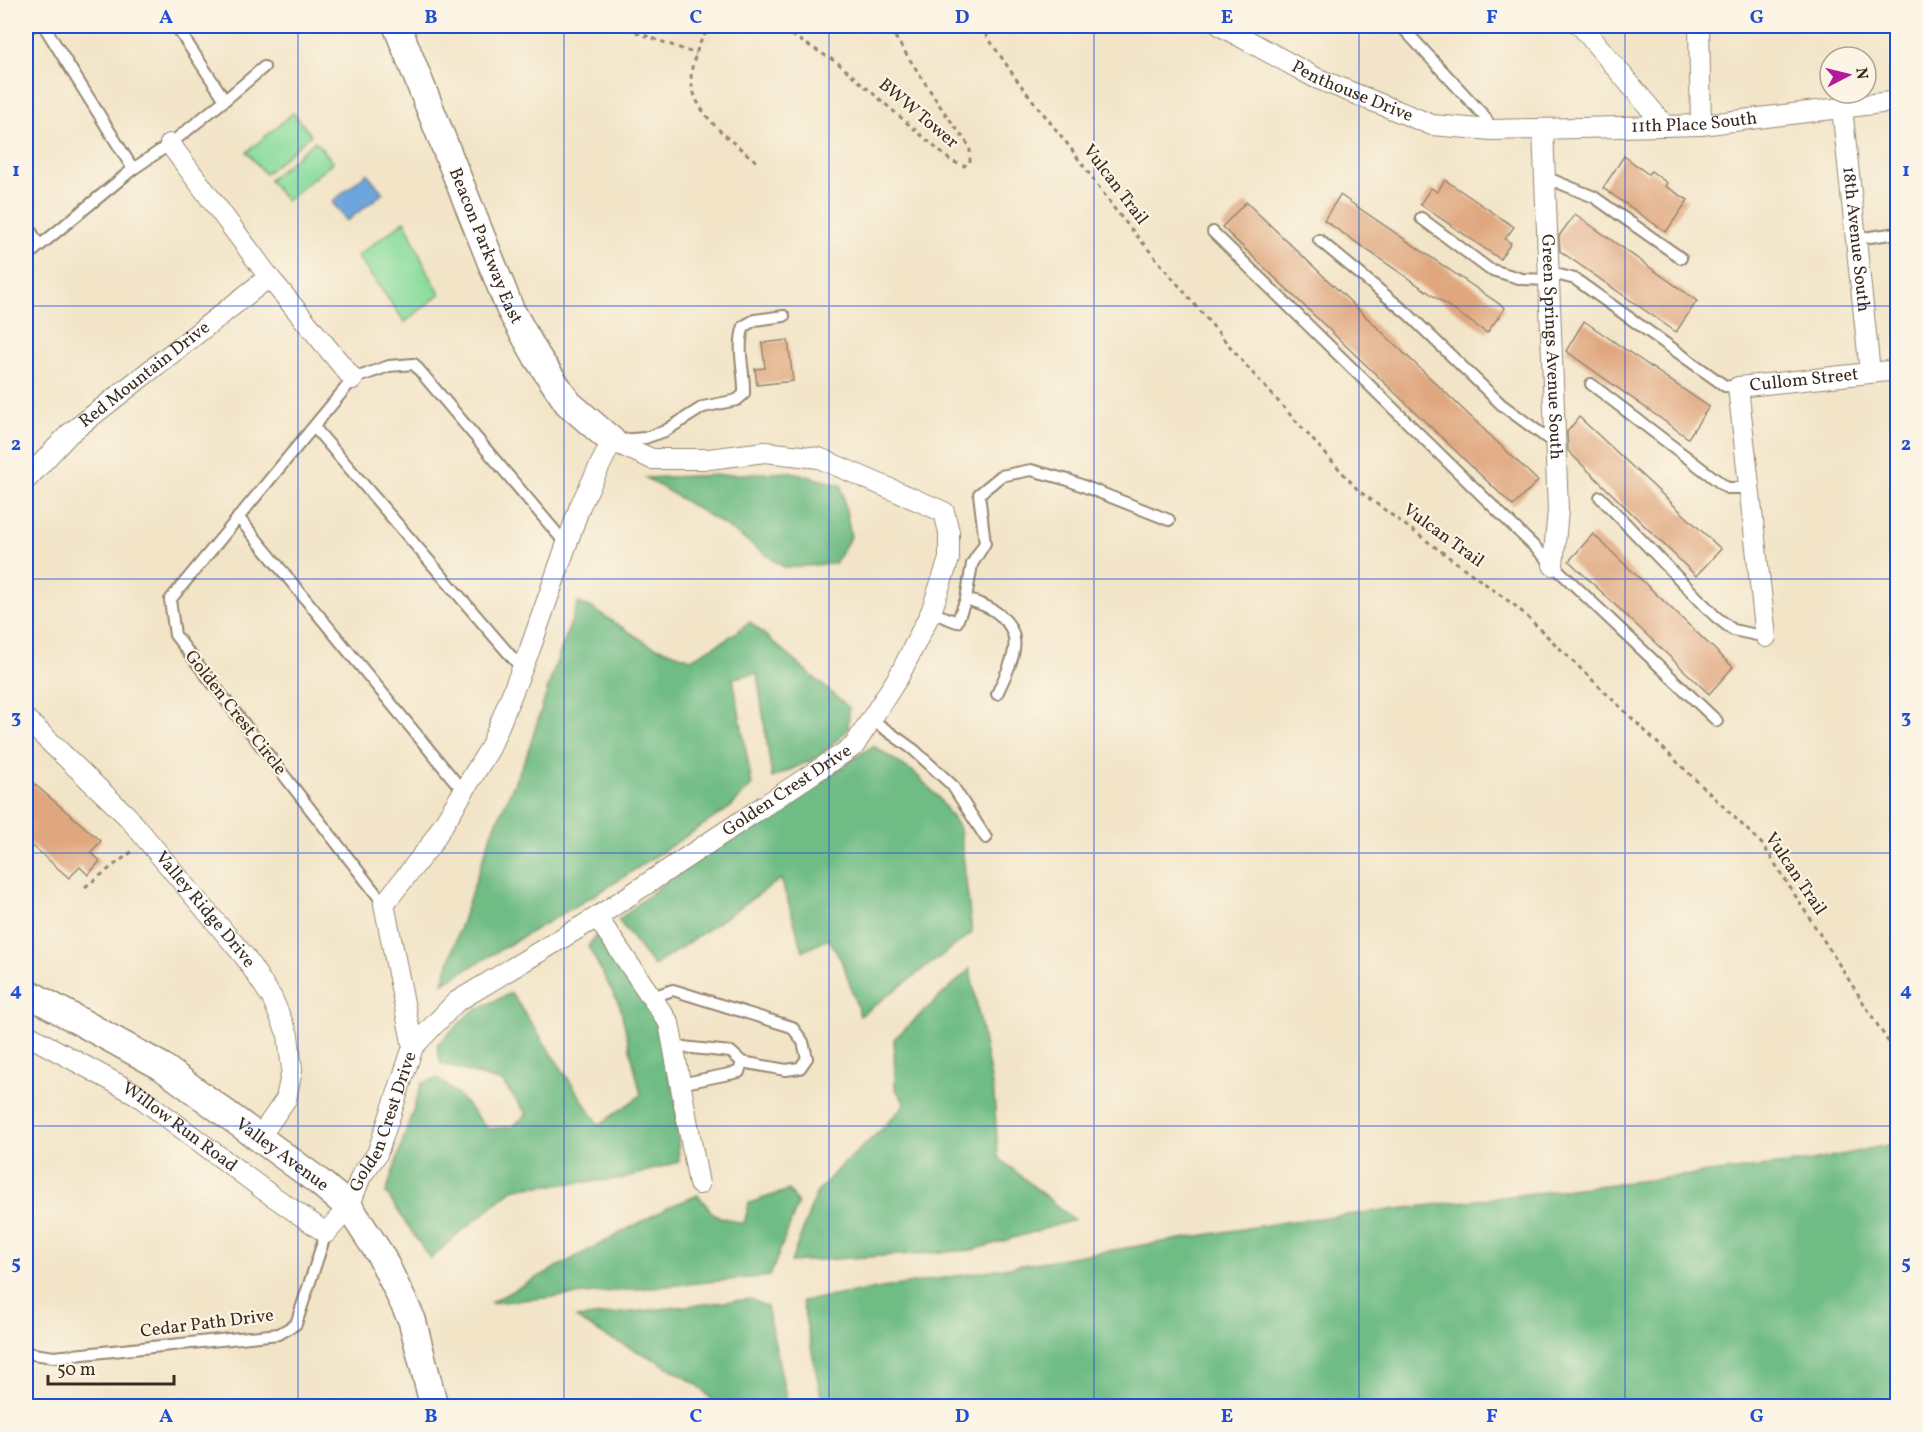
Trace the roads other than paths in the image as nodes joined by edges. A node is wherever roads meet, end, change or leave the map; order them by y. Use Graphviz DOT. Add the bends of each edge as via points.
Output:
graph roads {
  1 [pos="32,26"];
  2 [pos="44,26"];
  3 [pos="176,26"];
  4 [pos="397,26"];
  5 [pos="1221,26"];
  6 [pos="1401,26"];
  7 [pos="1581,26"];
  8 [pos="1699,26"];
  9 [pos="26,29"];
  10 [pos="264,67"];
  11 [pos="225,100"];
  12 [pos="1898,101"];
  13 [pos="1842,108"];
  14 [pos="1701,125"];
  15 [pos="1665,126"];
  16 [pos="1543,129"];
  17 [pos="1492,130"];
  18 [pos="170,144"];
  19 [pos="132,169"];
  20 [pos="1545,177"];
  21 [pos="1421,218"];
  22 [pos="26,223"];
  23 [pos="1213,232"];
  24 [pos="1898,233"];
  25 [pos="1856,239"];
  26 [pos="1319,240"];
  27 [pos="39,245"];
  28 [pos="26,257"];
  29 [pos="1681,258"];
  30 [pos="1549,276"];
  31 [pos="269,277"];
  32 [pos="784,316"];
  33 [pos="1898,370"];
  34 [pos="1870,372"];
  35 [pos="353,379"];
  36 [pos="1591,384"];
  37 [pos="1738,387"];
  38 [pos="314,427"];
  39 [pos="612,441"];
  40 [pos="1555,444"];
  41 [pos="26,480"];
  42 [pos="1750,488"];
  43 [pos="1600,497"];
  44 [pos="238,517"];
  45 [pos="1169,520"];
  46 [pos="566,544"];
  47 [pos="1553,565"];
  48 [pos="966,599"];
  49 [pos="931,612"];
  50 [pos="1766,637"];
  51 [pos="522,669"];
  52 [pos="998,694"];
  53 [pos="26,719"];
  54 [pos="871,719"];
  55 [pos="1717,721"];
  56 [pos="463,791"];
  57 [pos="986,838"];
  58 [pos="384,904"];
  59 [pos="597,917"];
  60 [pos="26,992"];
  61 [pos="652,998"];
  62 [pos="26,1034"];
  63 [pos="673,1046"];
  64 [pos="413,1047"];
  65 [pos="742,1062"];
  66 [pos="680,1084"];
  67 [pos="259,1138"];
  68 [pos="699,1184"];
  69 [pos="349,1207"];
  70 [pos="326,1233"];
  71 [pos="26,1353"];
  72 [pos="434,1407"];
  1 -- 9 [label="lane"];
  2 -- 19 [label="lane"];
  3 -- 11 [label="lane"];
  4 -- 39 [label="main road, Beacon Parkway East" via="510,309 568,403"];
  5 -- 17 [label="street, Penthouse Drive" via="1316,78 1432,125"];
  6 -- 17 [label="lane" via="1485,117"];
  7 -- 15 [label="street"];
  8 -- 14 [label="street"];
  10 -- 11 [label="lane"];
  11 -- 18 [label="lane"];
  12 -- 13 [label="street, 11th Place South"];
  13 -- 14 [label="street, 11th Place South"];
  13 -- 25 [label="street, 18th Avenue South"];
  14 -- 15 [label="street, 11th Place South"];
  15 -- 16 [label="street, 11th Place South"];
  16 -- 17 [label="street, 11th Place South"];
  16 -- 20 [label="street, Green Springs Avenue South"];
  18 -- 19 [label="lane"];
  18 -- 31 [label="street"];
  19 -- 27 [label="lane"];
  20 -- 29 [label="lane" via="1594,197"];
  20 -- 30 [label="street, Green Springs Avenue South"];
  21 -- 30 [label="lane" via="1489,269 1522,279"];
  22 -- 27 [label="lane"];
  23 -- 47 [label="lane"];
  24 -- 25 [label="lane"];
  25 -- 34 [label="street, 18th Avenue South"];
  26 -- 40 [label="lane" via="1408,314 1502,405"];
  27 -- 28 [label="lane"];
  30 -- 37 [label="lane" via="1575,279 1725,386"];
  30 -- 40 [label="street, Green Springs Avenue South"];
  31 -- 35 [label="street"];
  31 -- 41 [label="street, Red Mountain Drive" via="69,434"];
  32 -- 39 [label="lane" via="755,320 744,326 740,337 744,394 737,400 703,407 665,431 645,438"];
  33 -- 34 [label="street, Cullom Street"];
  34 -- 37 [label="street, Cullom Street"];
  35 -- 38 [label="lane, Golden Crest Circle"];
  35 -- 46 [label="lane" via="389,366 414,364"];
  36 -- 42 [label="lane" via="1727,488"];
  37 -- 42 [label="street"];
  38 -- 44 [label="lane, Golden Crest Circle"];
  38 -- 51 [label="lane"];
  39 -- 46 [label="street"];
  39 -- 49 [label="street, Golden Crest Drive" via="652,459 710,459 765,452 819,458 944,512 949,559"];
  40 -- 47 [label="street, Green Springs Avenue South" via="1558,510"];
  42 -- 50 [label="street"];
  43 -- 50 [label="lane" via="1724,623 1733,630"];
  44 -- 56 [label="lane"];
  44 -- 58 [label="lane, Golden Crest Circle" via="170,600 175,635"];
  45 -- 48 [label="lane" via="1068,480 1031,470 1001,476 979,494 985,543 972,564"];
  46 -- 51 [label="street"];
  47 -- 55 [label="lane"];
  48 -- 49 [label="lane" via="957,622"];
  48 -- 52 [label="lane" via="992,609 1015,633 1012,661"];
  49 -- 54 [label="street, Golden Crest Drive"];
  51 -- 56 [label="street" via="489,748"];
  53 -- 67 [label="street, Valley Ridge Drive" via="127,816 244,957 272,998 288,1035 292,1070 286,1099"];
  54 -- 57 [label="lane" via="914,750 952,785"];
  54 -- 59 [label="street, Golden Crest Drive" via="854,746"];
  56 -- 58 [label="street" via="430,846"];
  58 -- 64 [label="street, Golden Crest Circle"];
  59 -- 61 [label="street"];
  59 -- 64 [label="street, Golden Crest Drive" via="456,1002"];
  60 -- 67 [label="main road, Valley Avenue" via="161,1066"];
  61 -- 63 [label="street" via="669,1023"];
  61 -- 65 [label="lane" via="673,990 792,1027 803,1042 807,1058 800,1068 786,1070"];
  62 -- 70 [label="street, Willow Run Road" via="136,1094"];
  63 -- 65 [label="lane" via="731,1052"];
  63 -- 66 [label="street"];
  64 -- 69 [label="street, Golden Crest Drive" via="377,1154 361,1176"];
  65 -- 66 [label="lane" via="740,1072"];
  66 -- 68 [label="street"];
  67 -- 69 [label="main road, Valley Avenue"];
  69 -- 70 [label="street"];
  69 -- 72 [label="main road, Valley Avenue" via="381,1256 412,1320"];
  70 -- 71 [label="lane, Cedar Path Drive" via="296,1324 279,1334 54,1357"];
}
